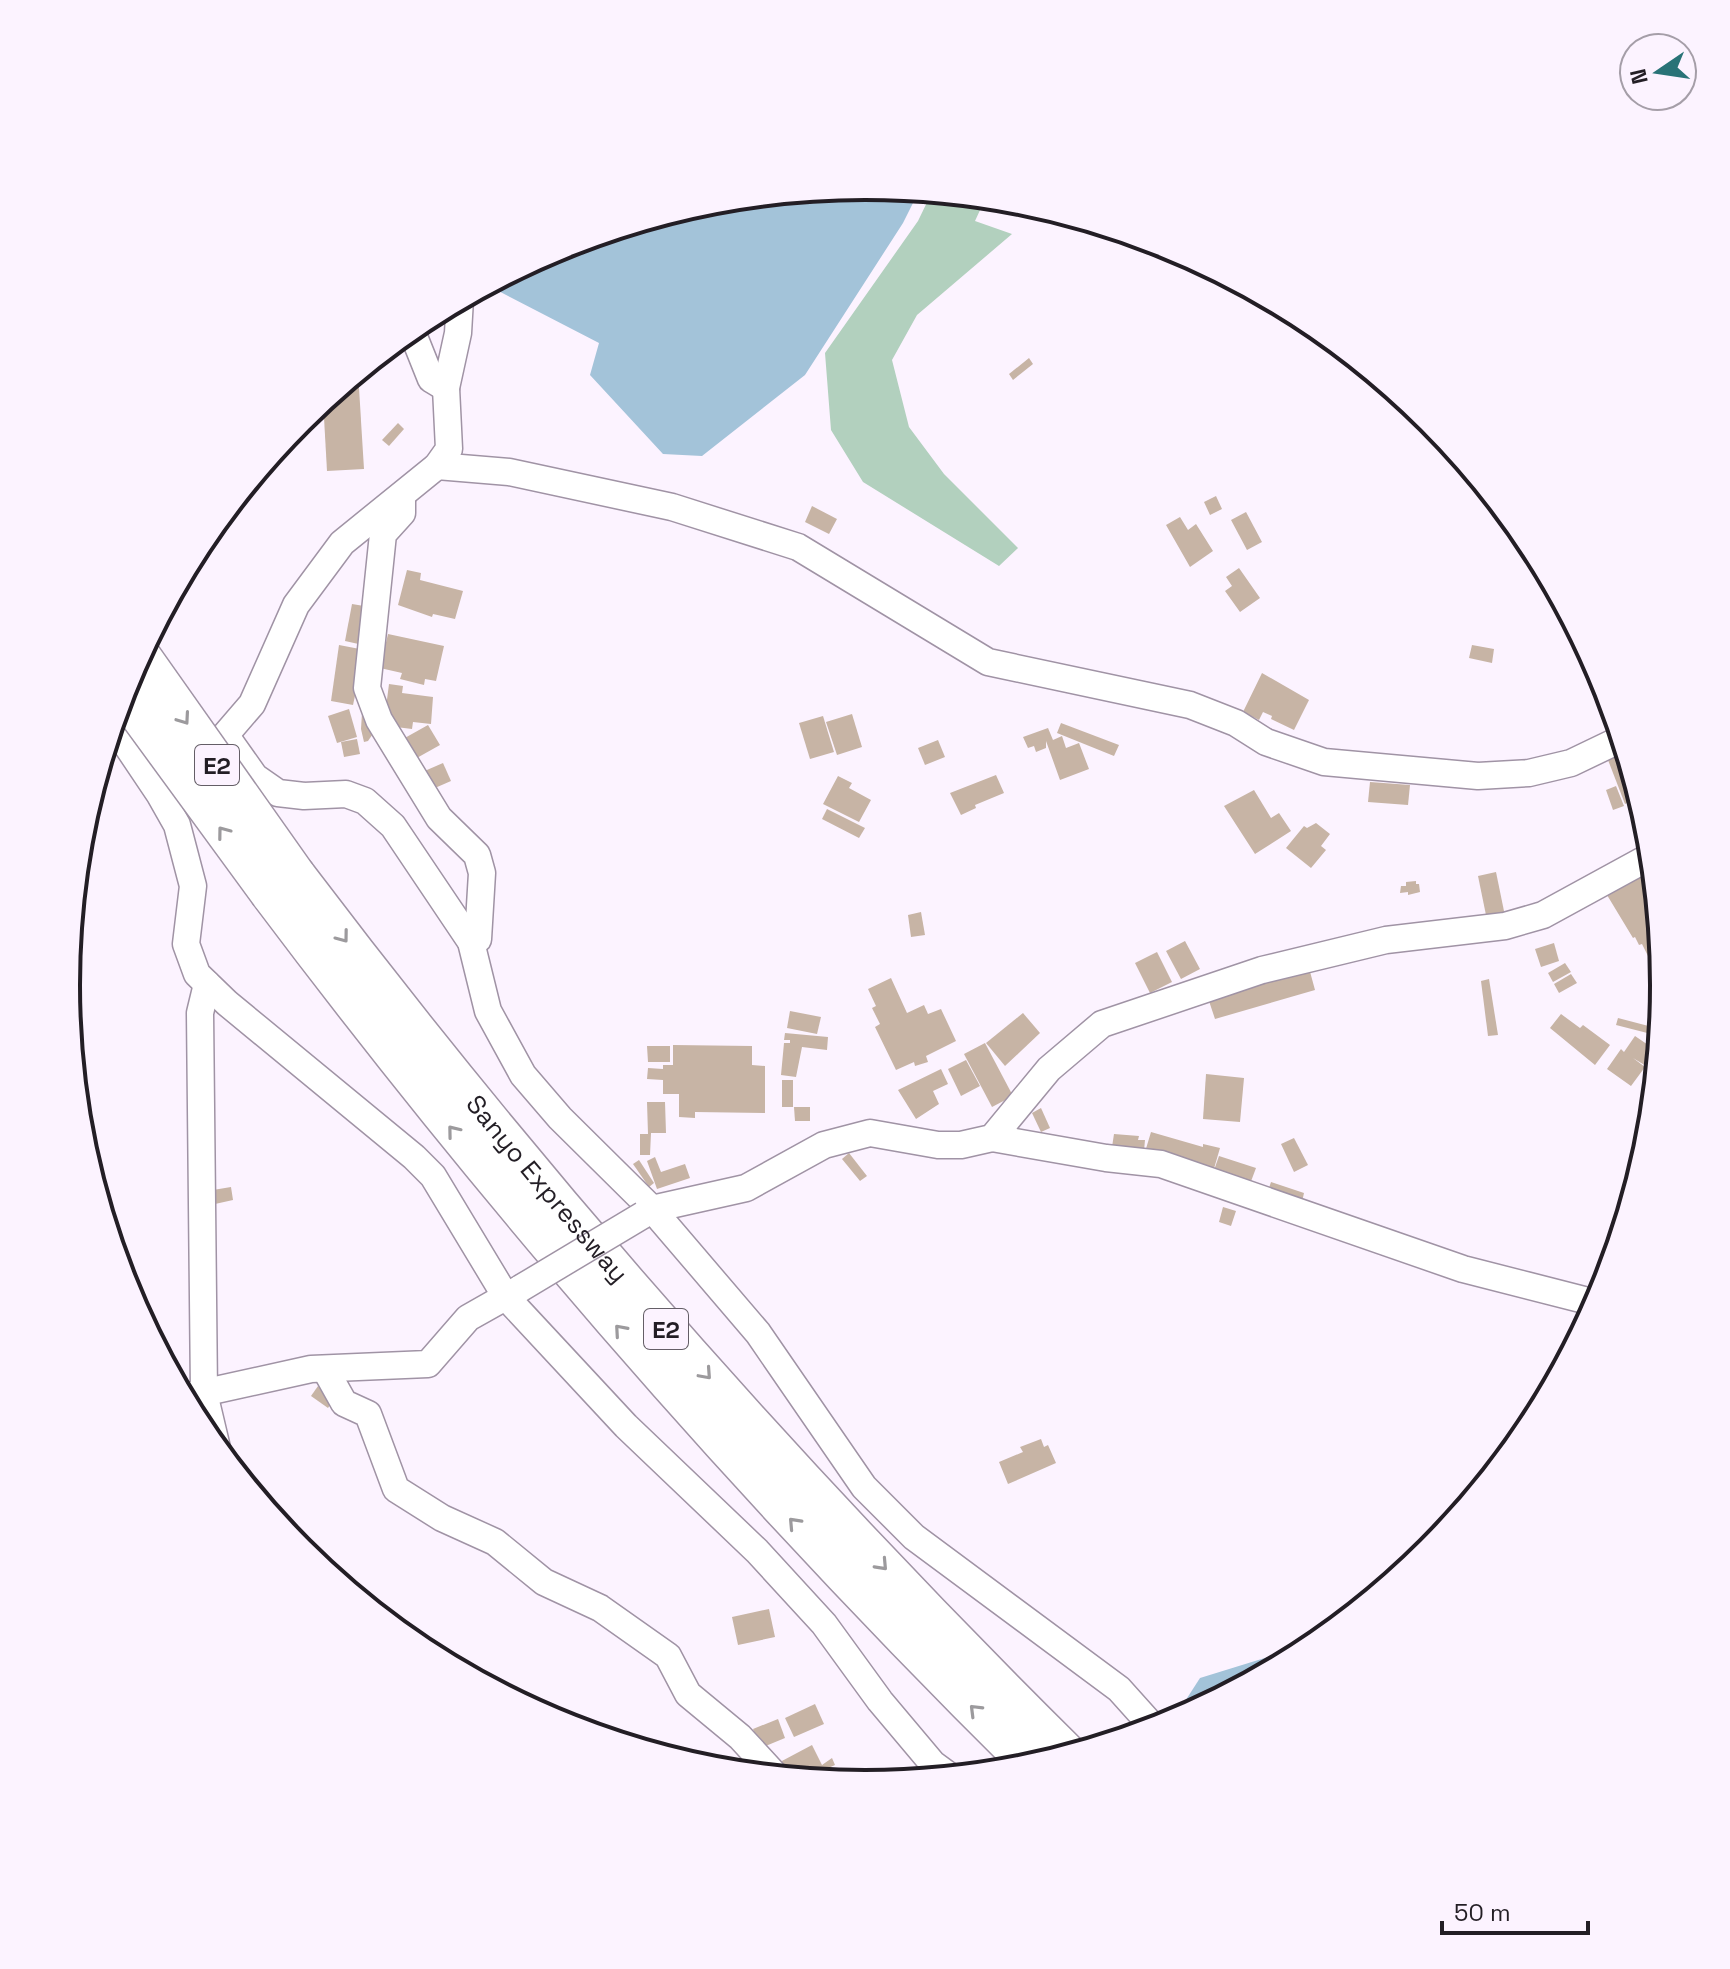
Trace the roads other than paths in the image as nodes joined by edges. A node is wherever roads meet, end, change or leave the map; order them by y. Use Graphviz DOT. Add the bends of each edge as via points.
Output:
graph roads {
  1 [pos="459,314"];
  2 [pos="416,341"];
  3 [pos="446,388"];
  4 [pos="437,466"];
  5 [pos="403,493"];
  6 [pos="148,667"];
  7 [pos="132,704"];
  8 [pos="226,736"];
  9 [pos="119,742"];
  10 [pos="1612,744"];
  11 [pos="160,795"];
  12 [pos="1640,862"];
  13 [pos="283,884"];
  14 [pos="471,942"];
  15 [pos="207,984"];
  16 [pos="992,1138"];
  17 [pos="647,1212"];
  18 [pos="514,1292"];
  19 [pos="1583,1300"];
  20 [pos="325,1369"];
  21 [pos="194,1392"];
  22 [pos="196,1395"];
  23 [pos="1145,1718"];
  24 [pos="1059,1745"];
  25 [pos="1019,1754"];
  26 [pos="764,1763"];
  27 [pos="936,1766"];
  1 -- 3 [label="street"];
  2 -- 3 [label="street" via="431,379"];
  3 -- 4 [label="street" via="449,449"];
  4 -- 5 [label="street"];
  4 -- 10 [label="street" via="509,472 672,507 798,547 988,662 1190,705 1266,742 1324,762 1478,776 1529,773 1571,763"];
  5 -- 8 [label="street" via="342,543 296,605 252,704"];
  5 -- 14 [label="street" via="402,513 383,534 367,688 379,720 439,818 477,855 482,873 478,939"];
  6 -- 13 [label="highway, Sanyo Expressway / E2, one-way, bridge"];
  13 -- 7 [label="highway, Sanyo Expressway / E2, one-way, bridge"];
  8 -- 11 [label="street"];
  8 -- 14 [label="street" via="255,777 278,793 346,794 365,801 393,826"];
  9 -- 11 [label="street"];
  11 -- 15 [label="street" via="177,825 193,886 186,944 197,974"];
  12 -- 16 [label="street" via="1543,915 1505,926 1386,940 1262,970 1102,1024 1049,1069"];
  13 -- 24 [label="highway, Sanyo Expressway / E2, one-way" via="396,1006 497,1132 806,1485"];
  25 -- 13 [label="highway, Sanyo Expressway / E2, one-way" via="759,1486 621,1331 366,1022"];
  14 -- 17 [label="street" via="488,1011 523,1075"];
  15 -- 18 [label="street" via="433,1176"];
  15 -- 21 [label="street" via="200,1013"];
  16 -- 17 [label="street" via="938,1145 870,1133 824,1145 746,1188"];
  16 -- 19 [label="street" via="1161,1164 1463,1269"];
  17 -- 18 [label="street, bridge"];
  17 -- 23 [label="street" via="758,1333 864,1487 914,1537 1119,1689"];
  18 -- 20 [label="street" via="468,1318 428,1364"];
  18 -- 27 [label="street" via="626,1426 757,1551 824,1624"];
  20 -- 22 [label="street"];
  20 -- 26 [label="street" via="344,1403 368,1414 396,1489 495,1542 544,1582 600,1608 668,1656 688,1694"];
}
